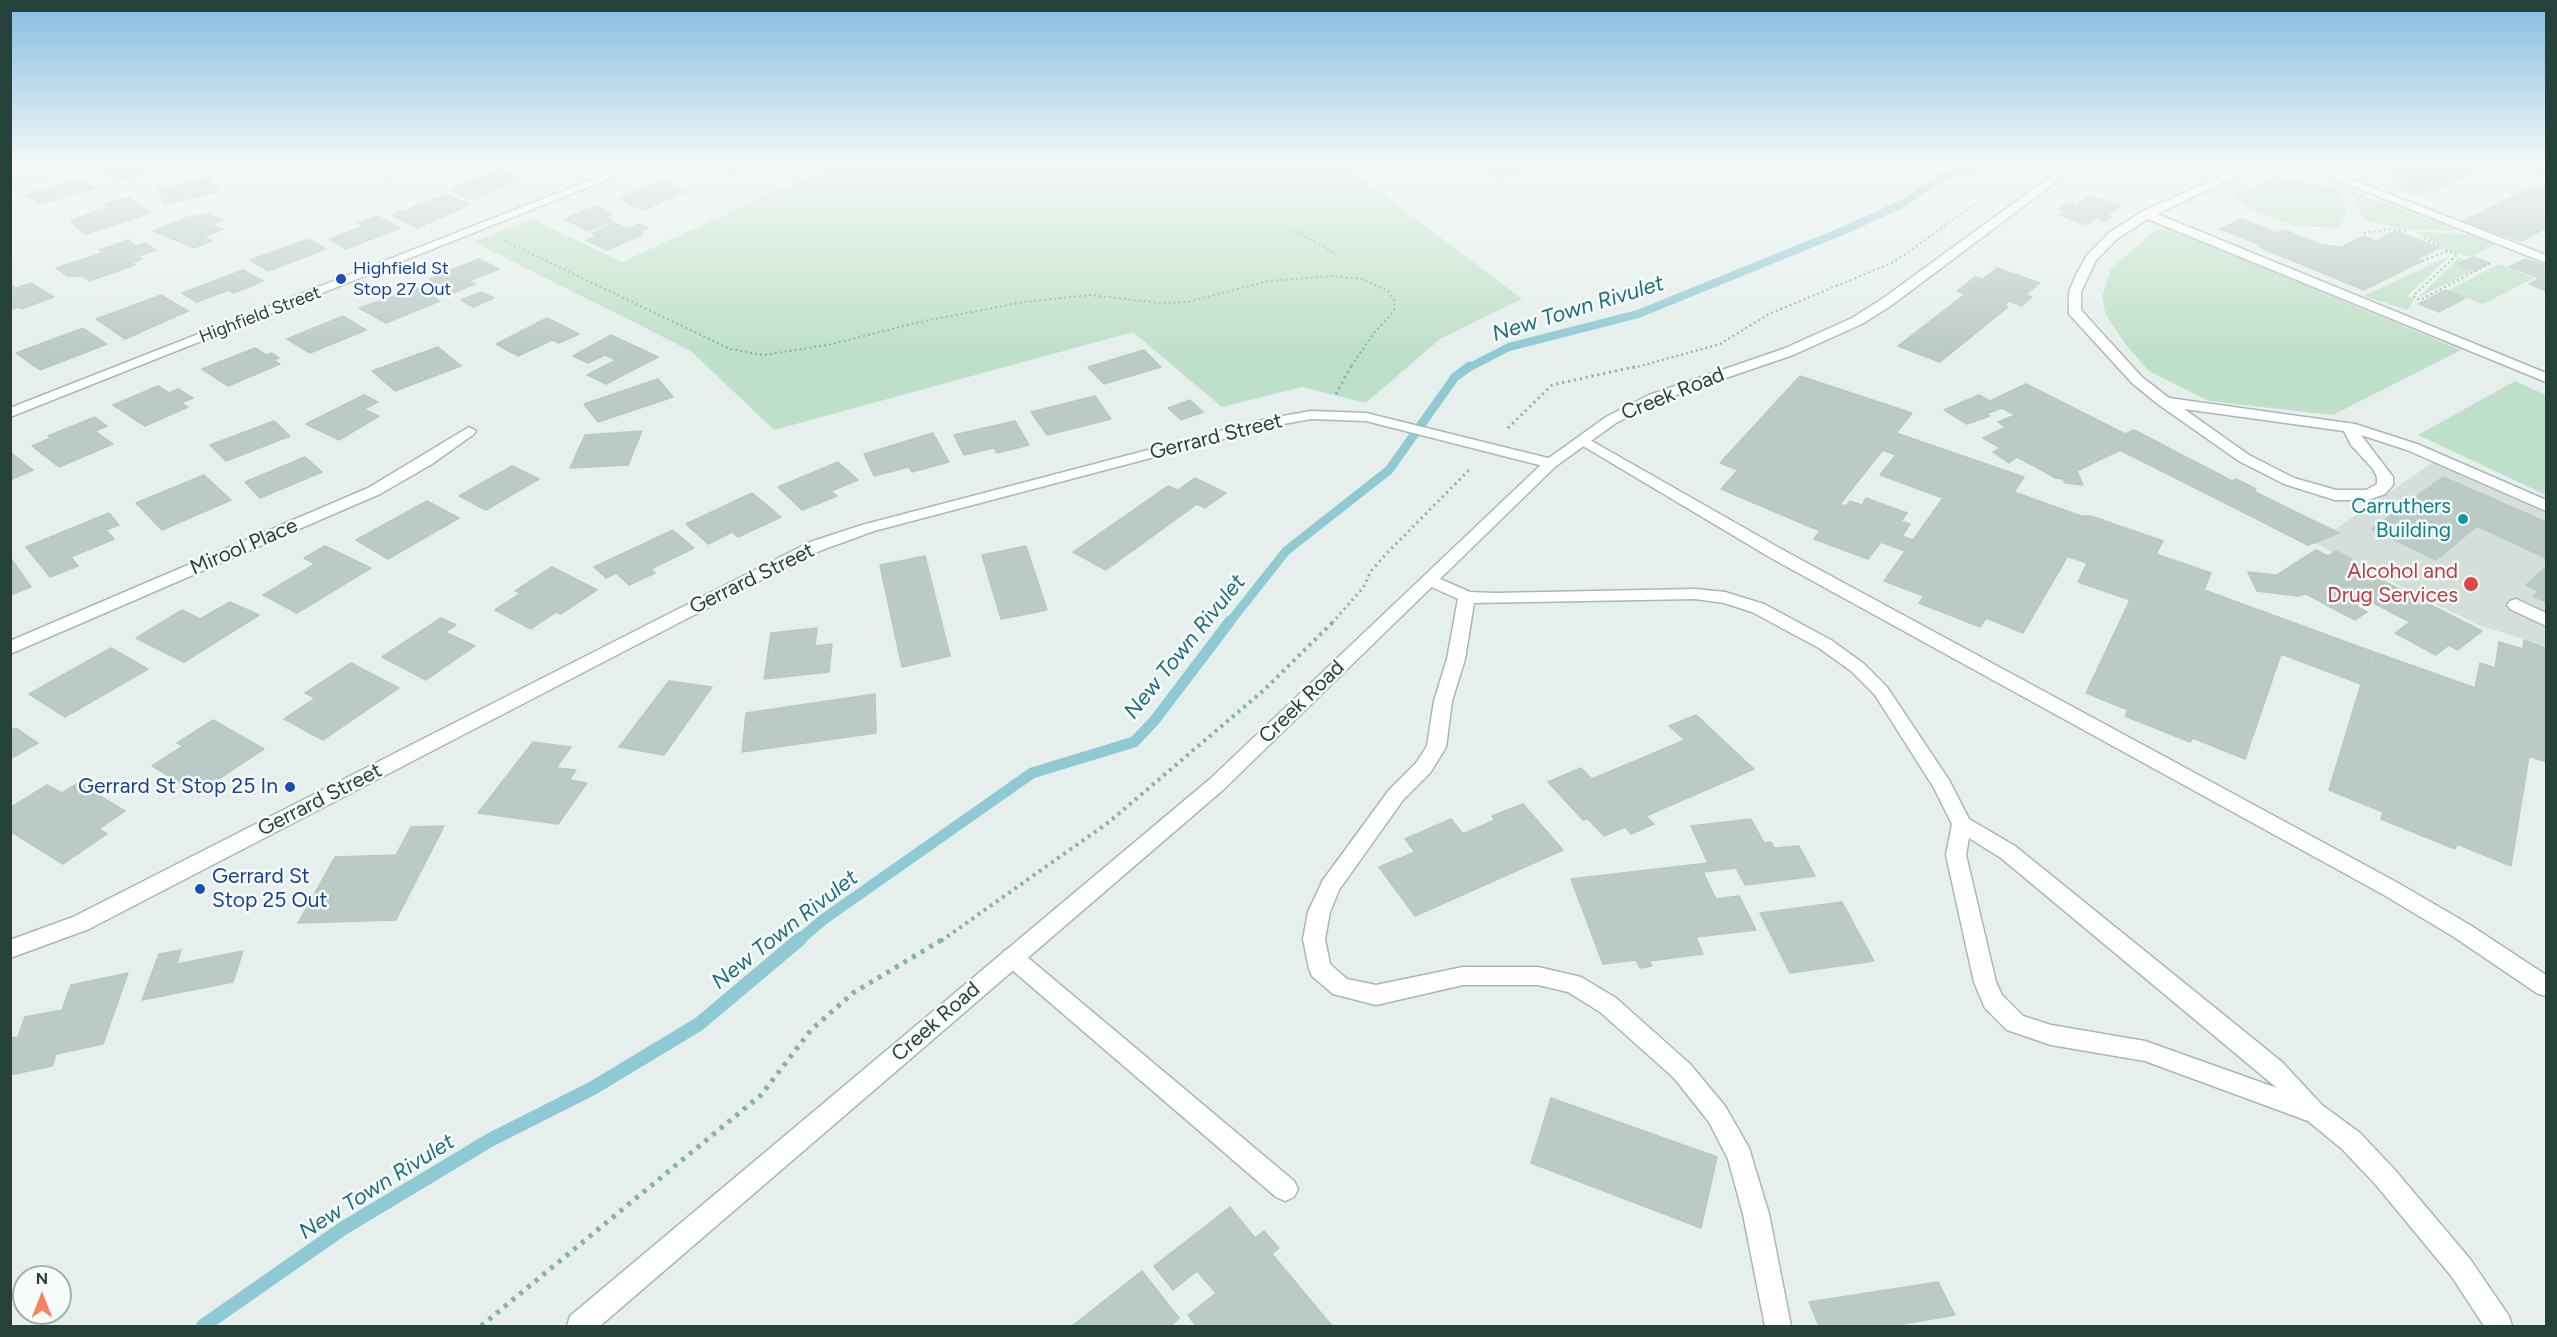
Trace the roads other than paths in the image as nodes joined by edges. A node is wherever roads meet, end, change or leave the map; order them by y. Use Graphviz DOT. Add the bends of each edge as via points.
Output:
graph roads {
  1 [pos="489,225"];
  2 [pos="1991,225"];
  3 [pos="2129,225"];
  4 [pos="2175,225"];
  5 [pos="2462,225"];
  6 [pos="2547,259"];
  7 [pos="2547,378"];
  8 [pos="2163,401"];
  9 [pos="10,413"];
  10 [pos="2350,427"];
  11 [pos="469,432"];
  12 [pos="1582,440"];
  13 [pos="1551,463"];
  14 [pos="2547,506"];
  15 [pos="1431,580"];
  16 [pos="1467,597"];
  17 [pos="2516,605"];
  18 [pos="2547,620"];
  19 [pos="10,648"];
  20 [pos="1962,824"];
  21 [pos="10,949"];
  22 [pos="1012,957"];
  23 [pos="2547,987"];
  24 [pos="2316,1113"];
  25 [pos="1285,1189"];
  26 [pos="580,1326"];
  27 [pos="1778,1326"];
  28 [pos="2499,1326"];
  1 -- 9 [label="street, Highfield Street"];
  2 -- 12 [label="street, Creek Road" via="1857,321 1788,352 1653,398"];
  3 -- 8 [label="street" via="2091,258 2075,292 2074,311 2137,380"];
  4 -- 7 [label="street"];
  5 -- 6 [label="street"];
  8 -- 10 [label="street"];
  8 -- 10 [label="street" via="2236,453 2289,481 2336,495 2368,495 2385,485 2385,477 2356,442"];
  10 -- 14 [label="street" via="2412,447"];
  11 -- 19 [label="street, Mirool Place" via="374,491"];
  12 -- 13 [label="street, Creek Road"];
  12 -- 23 [label="street" via="1777,554 2391,889"];
  13 -- 15 [label="street, Creek Road"];
  13 -- 21 [label="street, Gerrard Street" via="1366,417 1329,414 1271,422 868,528 816,546 81,923"];
  15 -- 16 [label="street"];
  15 -- 22 [label="street, Creek Road" via="1217,784"];
  16 -- 20 [label="street" via="1695,594 1758,608 1825,644 1881,691"];
  16 -- 27 [label="street" via="1436,747 1330,886 1319,912 1314,939 1320,969 1341,987 1376,995 1463,976 1538,976 1573,984 1608,1005 1682,1071 1717,1114 1740,1156"];
  17 -- 18 [label="street"];
  20 -- 24 [label="street" via="2008,852 2274,1069"];
  20 -- 24 [label="street" via="1956,855 1985,982 1993,1001 2015,1023 2051,1035 2145,1051"];
  22 -- 25 [label="street"];
  22 -- 26 [label="street, Creek Road"];
  24 -- 28 [label="street" via="2351,1141 2405,1200 2461,1268"];
}
